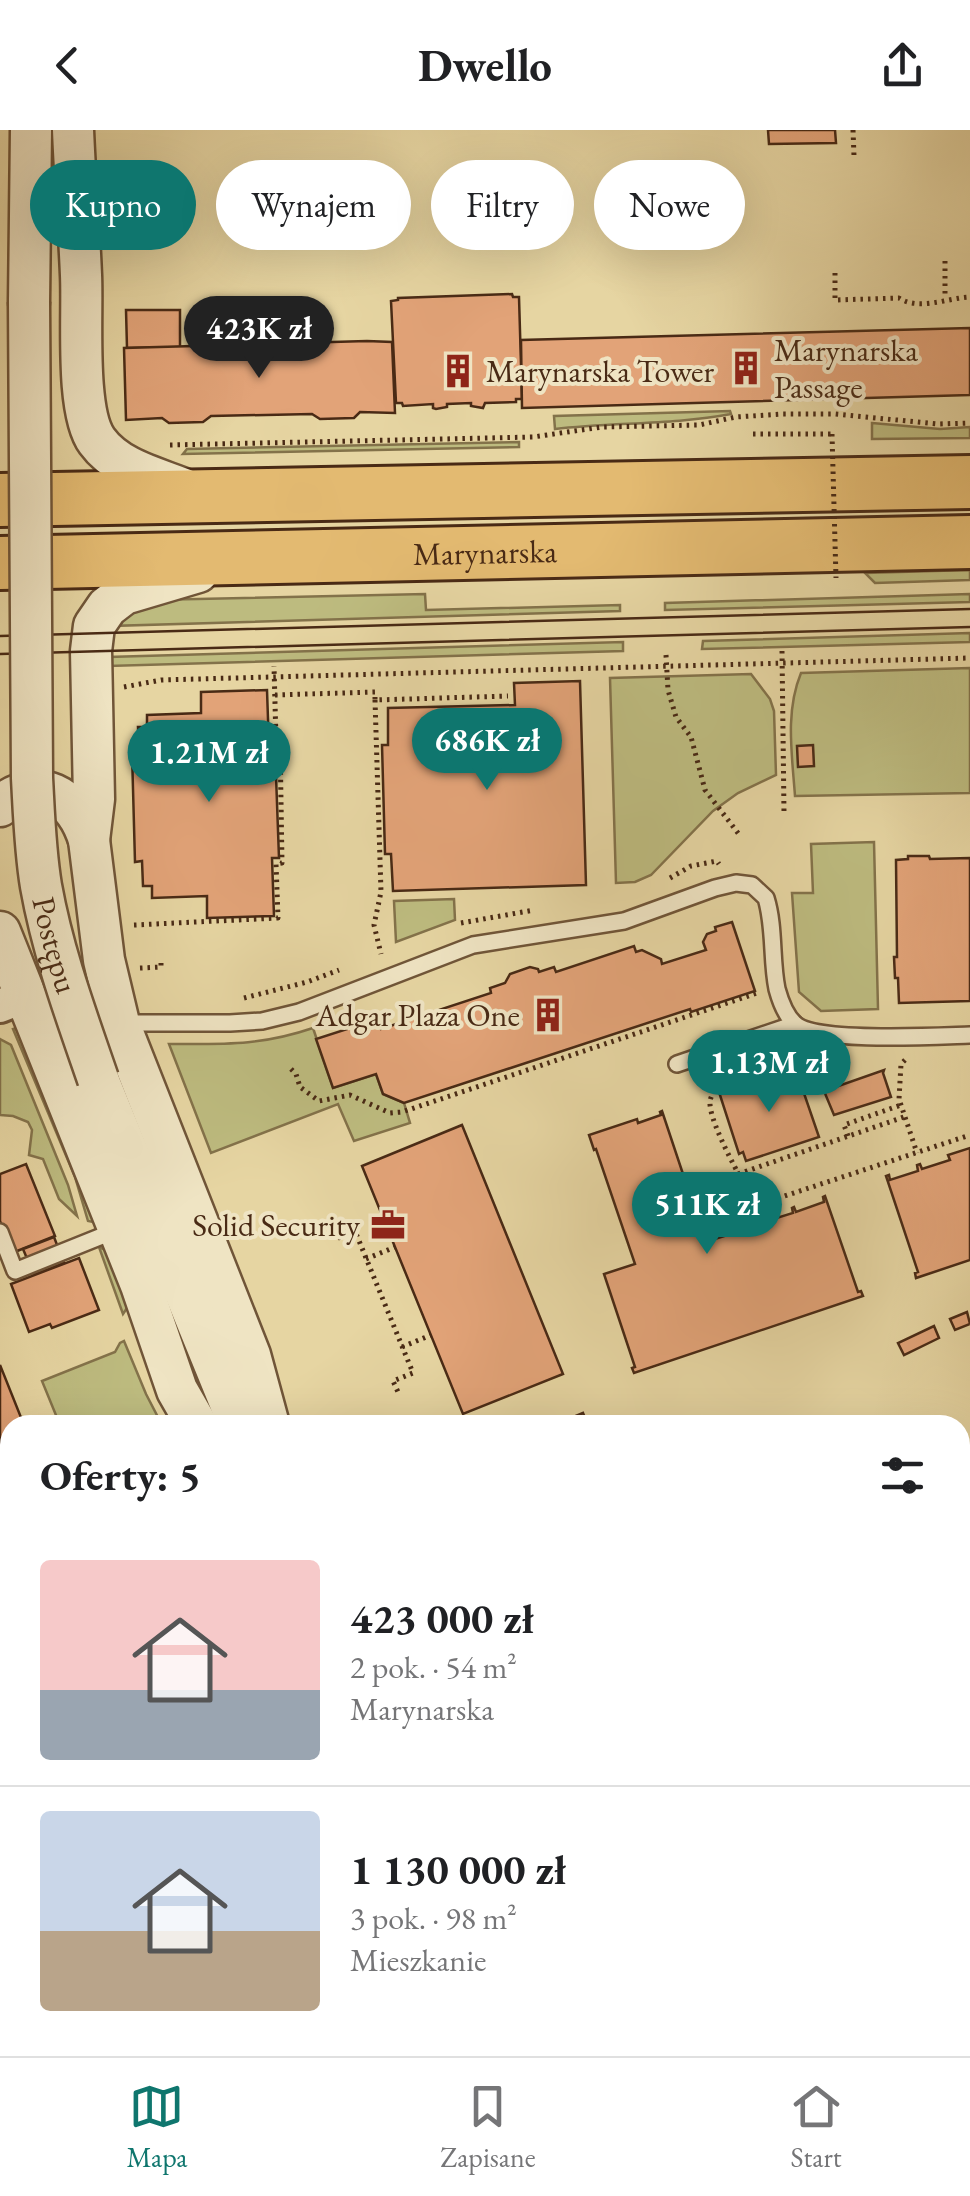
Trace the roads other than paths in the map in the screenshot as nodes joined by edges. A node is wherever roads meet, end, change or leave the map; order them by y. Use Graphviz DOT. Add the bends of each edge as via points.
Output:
graph roads {
  1 [pos="31,130"];
  2 [pos="73,130"];
  3 [pos="970,458"];
  4 [pos="970,482"];
  5 [pos="897,484"];
  6 [pos="202,496"];
  7 [pos="0,500"];
  8 [pos="970,542"];
  9 [pos="248,557"];
  10 [pos="0,564"];
  11 [pos="0,806"];
  12 [pos="89,840"];
  13 [pos="0,932"];
  14 [pos="12,1001"];
  15 [pos="119,1022"];
  16 [pos="795,1024"];
  17 [pos="970,1035"];
  18 [pos="677,1064"];
  19 [pos="119,1230"];
  20 [pos="0,1232"];
  21 [pos="191,1415"];
  22 [pos="235,1415"];
  23 [pos="266,1415"];
  1 -- 22 [label="street, Postępu, bridge" via="32,778 41,883 65,984 98,1079"];
  2 -- 6 [label="street" via="90,428 114,459"];
  3 -- 5 [label="street"];
  4 -- 5 [label="main road, Marynarska"];
  5 -- 6 [label="main road, Marynarska"];
  6 -- 7 [label="main road, Marynarska"];
  8 -- 9 [label="main road, Marynarska"];
  9 -- 10 [label="main road, Marynarska"];
  9 -- 12 [label="street" via="124,594 94,626"];
  11 -- 12 [label="street" via="28,791 50,793 69,804"];
  12 -- 15 [label="street"];
  13 -- 14 [label="street"];
  14 -- 19 [label="street"];
  15 -- 16 [label="lane" via="262,1021 473,945 624,921 744,882 766,898 778,990"];
  15 -- 23 [label="street" via="250,1354"];
  16 -- 17 [label="lane" via="846,1035"];
  16 -- 18 [label="lane"];
  19 -- 20 [label="lane" via="16,1270"];
  19 -- 21 [label="street"];
}
